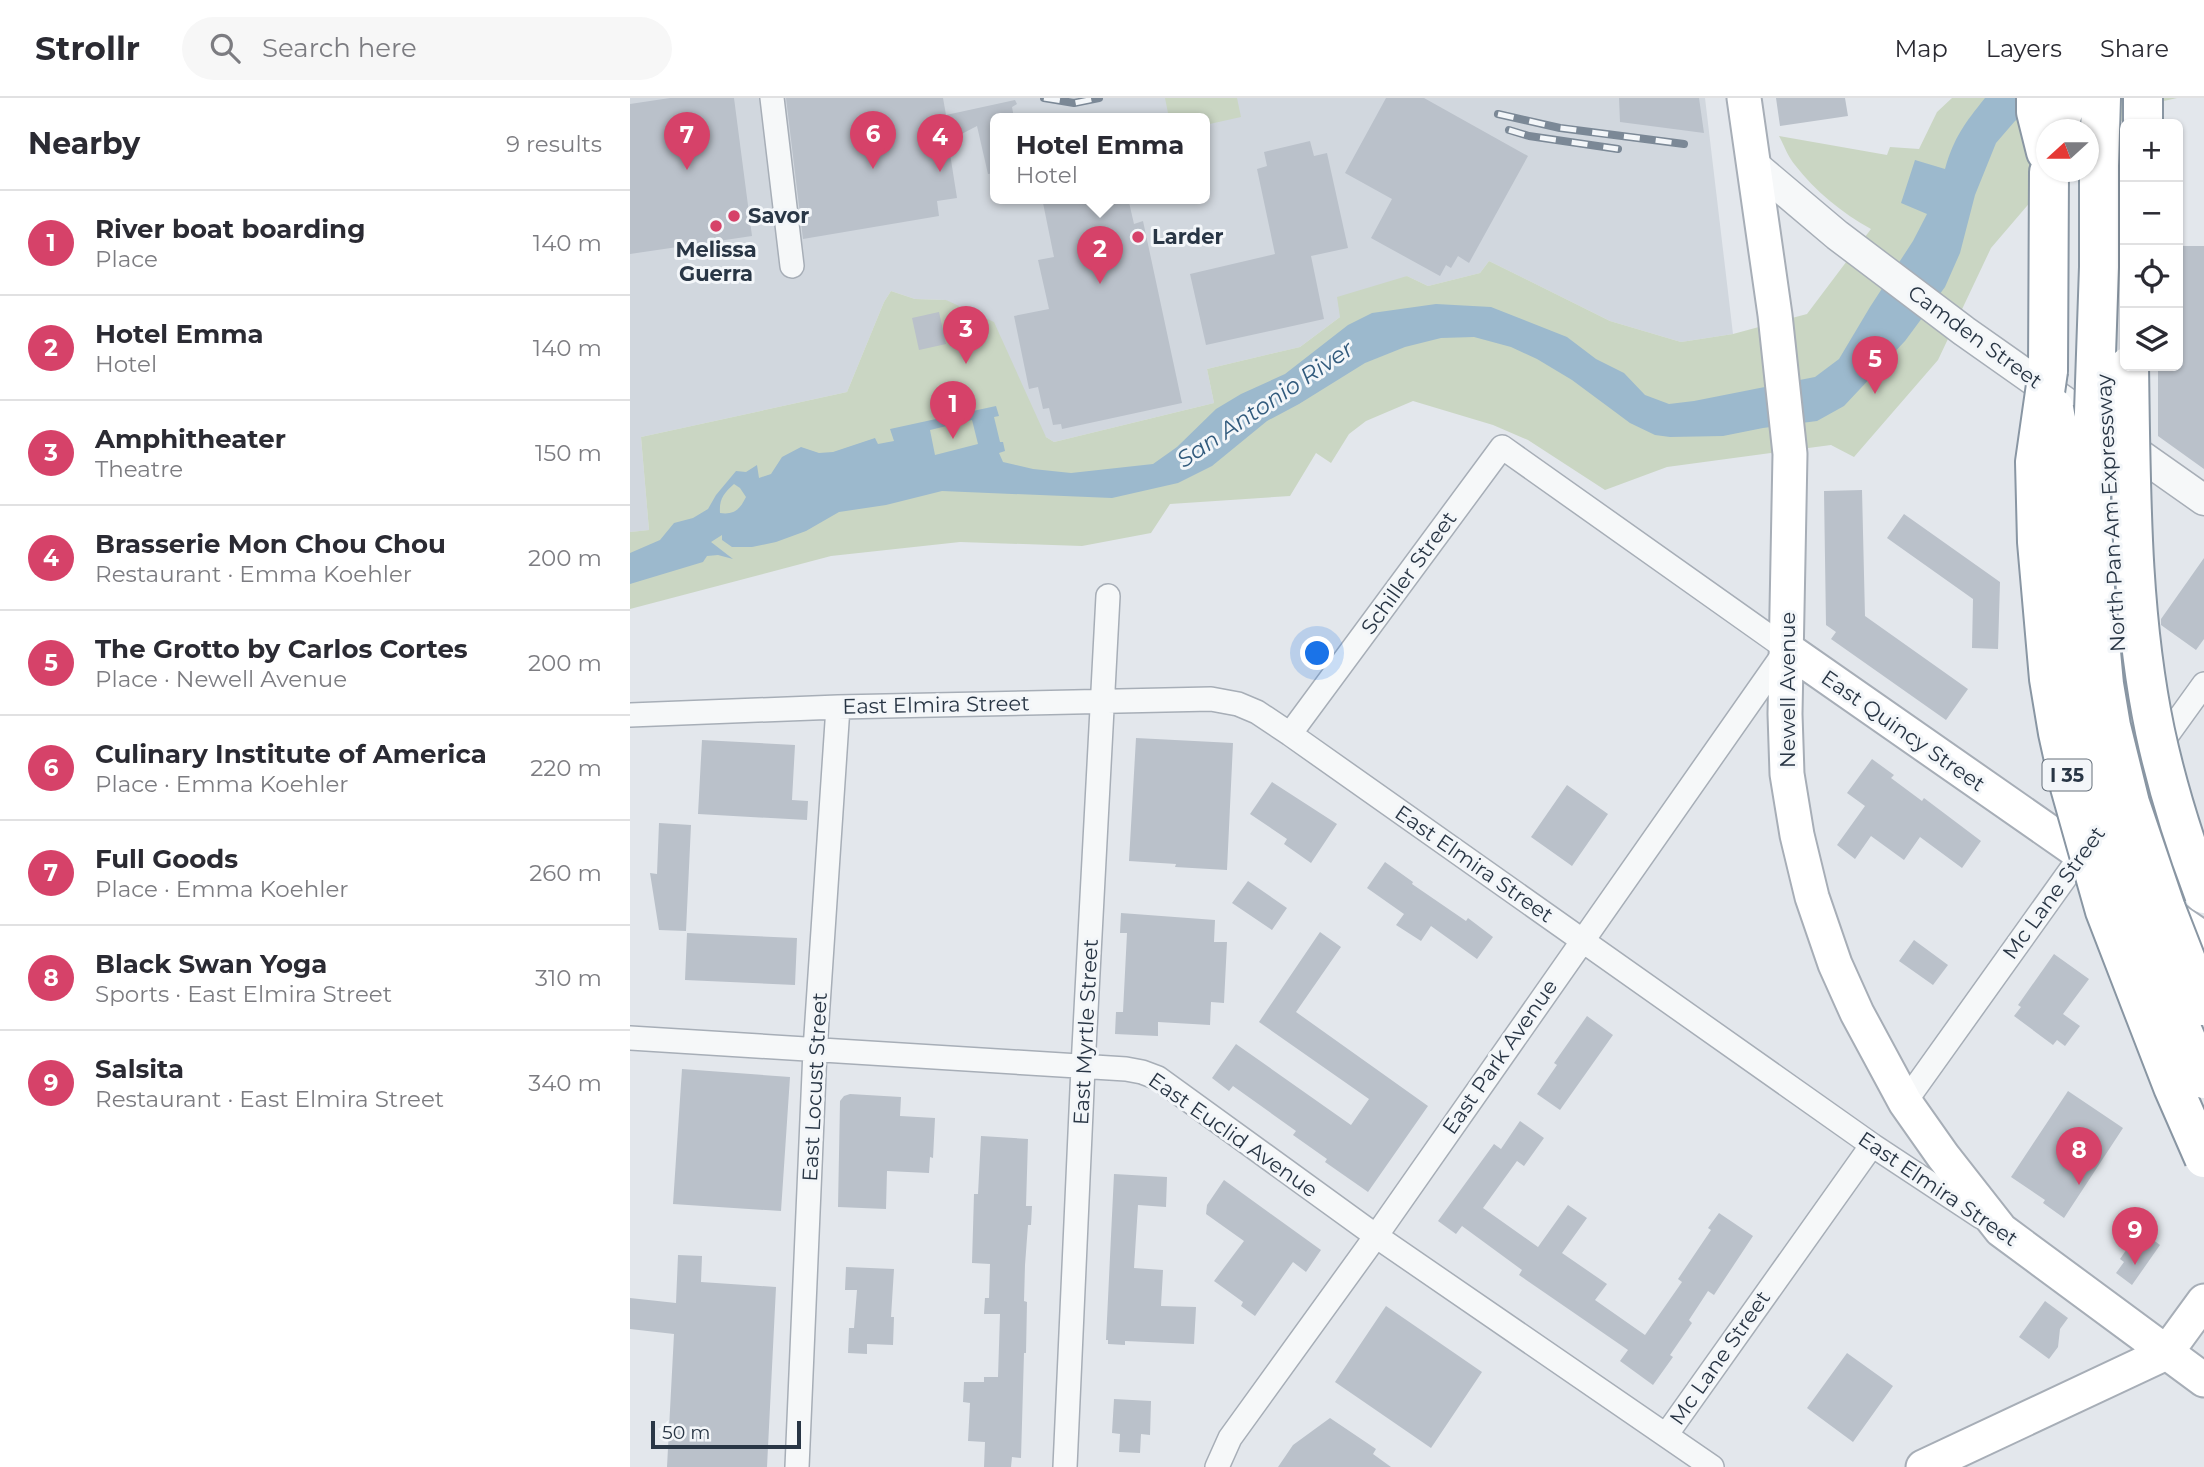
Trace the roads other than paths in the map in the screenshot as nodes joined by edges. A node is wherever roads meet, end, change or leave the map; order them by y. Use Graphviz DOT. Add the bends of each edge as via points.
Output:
graph roads {
  1 [pos="772,98"];
  2 [pos="1744,98"];
  3 [pos="2036,98"];
  4 [pos="2064,98"];
  5 [pos="2101,98"];
  6 [pos="2132,98"];
  7 [pos="2143,98"];
  8 [pos="2038,119"];
  9 [pos="2061,119"];
  10 [pos="2132,119"];
  11 [pos="2143,119"];
  12 [pos="1754,166"];
  13 [pos="2049,182"];
  14 [pos="792,266"];
  15 [pos="2099,267"];
  16 [pos="2048,371"];
  17 [pos="2129,371"];
  18 [pos="2137,371"];
  19 [pos="1502,447"];
  20 [pos="2204,500"];
  21 [pos="2132,516"];
  22 [pos="1108,596"];
  23 [pos="1787,649"];
  24 [pos="2204,684"];
  25 [pos="1103,701"];
  26 [pos="838,707"];
  27 [pos="630,715"];
  28 [pos="1290,734"];
  29 [pos="2082,855"];
  30 [pos="2181,894"];
  31 [pos="2204,939"];
  32 [pos="1582,941"];
  33 [pos="2204,957"];
  34 [pos="2204,1006"];
  35 [pos="630,1038"];
  36 [pos="815,1050"];
  37 [pos="1083,1066"];
  38 [pos="2204,1079"];
  39 [pos="1905,1102"];
  40 [pos="1872,1144"];
  41 [pos="2204,1157"];
  42 [pos="2001,1230"];
  43 [pos="1376,1236"];
  44 [pos="2204,1301"];
  45 [pos="2166,1353"];
  46 [pos="2204,1380"];
  47 [pos="1666,1435"];
  48 [pos="797,1467"];
  49 [pos="1065,1467"];
  50 [pos="1217,1467"];
  51 [pos="1712,1467"];
  52 [pos="1923,1467"];
  1 -- 14 [label="street"];
  2 -- 12 [label="main road, Newell Avenue"];
  3 -- 8 [label="highway"];
  4 -- 9 [label="highway"];
  5 -- 15 [label="highway, North Pan Am Expressway, bridge"];
  6 -- 10 [label="highway"];
  7 -- 11 [label="highway"];
  12 -- 20 [label="street, Camden Street" via="1836,235 1964,331"];
  12 -- 23 [label="main road, Newell Avenue" via="1790,454"];
  13 -- 16 [label="highway, I 35"];
  15 -- 30 [label="highway, North Pan Am Expressway, bridge" via="2111,585 2119,659 2143,781"];
  15 -- 30 [label="highway, North Pan Am Expressway, bridge" via="2091,499 2095,588 2111,726 2130,803"];
  16 -- 38 [label="highway, I 35, bridge" via="2063,464 2072,640 2098,787 2137,915"];
  16 -- 41 [label="highway, I 35, bridge" via="2035,462 2037,542 2058,733 2105,911"];
  17 -- 21 [label="highway, bridge"];
  18 -- 21 [label="highway, bridge"];
  19 -- 23 [label="street, East Quincy Street"];
  19 -- 28 [label="street, Schiller Street"];
  21 -- 30 [label="highway, bridge" via="2144,668 2169,792"];
  22 -- 25 [label="street, East Myrtle Street"];
  23 -- 29 [label="main road, East Quincy Street"];
  23 -- 32 [label="street, East Park Avenue"];
  23 -- 39 [label="main road, Newell Avenue" via="1787,774 1812,897 1857,1013"];
  24 -- 29 [label="street, Mc Lane Street"];
  25 -- 26 [label="street, East Elmira Street"];
  25 -- 28 [label="street, East Elmira Street" via="1211,699 1257,712"];
  25 -- 37 [label="street, East Myrtle Street"];
  26 -- 27 [label="street, East Elmira Street"];
  26 -- 36 [label="street, East Locust Street"];
  28 -- 32 [label="street, East Elmira Street"];
  29 -- 31 [label="main road, East Quincy Street"];
  29 -- 39 [label="street, Mc Lane Street"];
  30 -- 33 [label="highway, North Pan Am Expressway"];
  30 -- 34 [label="highway, North Pan Am Expressway, bridge"];
  32 -- 40 [label="street, East Elmira Street"];
  32 -- 43 [label="street, East Park Avenue"];
  35 -- 36 [label="street, East Euclid Avenue"];
  36 -- 37 [label="street, East Euclid Avenue"];
  36 -- 48 [label="street, East Locust Street"];
  37 -- 43 [label="street, East Euclid Avenue" via="1126,1069 1157,1078"];
  37 -- 49 [label="street, East Myrtle Street"];
  39 -- 42 [label="main road, Newell Avenue"];
  40 -- 42 [label="street, East Elmira Street"];
  40 -- 47 [label="street, Mc Lane Street"];
  42 -- 45 [label="main road, East Elmira Street"];
  43 -- 47 [label="street, East Euclid Avenue"];
  43 -- 50 [label="street, East Park Avenue" via="1230,1438"];
  44 -- 45 [label="main road"];
  45 -- 46 [label="main road, East Elmira Street"];
  45 -- 52 [label="main road"];
  47 -- 51 [label="street, East Euclid Avenue"];
}
